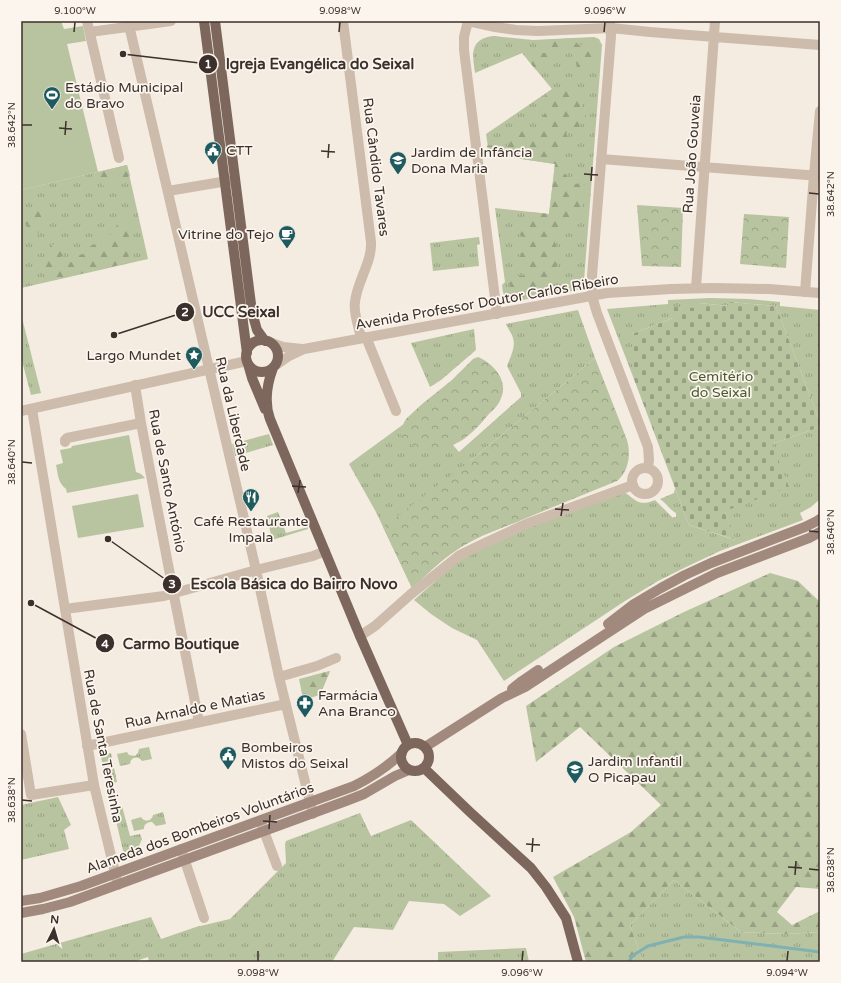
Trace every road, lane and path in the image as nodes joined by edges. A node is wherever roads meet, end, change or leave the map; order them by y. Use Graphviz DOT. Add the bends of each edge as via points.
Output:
graph roads {
  1 [pos="87,21"];
  2 [pos="171,21"];
  3 [pos="204,21"];
  4 [pos="215,21"];
  5 [pos="343,21"];
  6 [pos="468,21"];
  7 [pos="716,21"];
  8 [pos="129,24"];
  9 [pos="610,24"];
  10 [pos="90,32"];
  11 [pos="714,37"];
  12 [pos="820,45"];
  13 [pos="820,110"];
  14 [pos="119,158"];
  15 [pos="601,159"];
  16 [pos="706,167"];
  17 [pos="817,176"];
  18 [pos="230,181"];
  19 [pos="168,191"];
  20 [pos="696,288"];
  21 [pos="805,292"];
  22 [pos="820,293"];
  23 [pos="592,296"];
  24 [pos="497,314"];
  25 [pos="364,338"];
  26 [pos="267,342"];
  27 [pos="304,349"];
  28 [pos="247,359"];
  29 [pos="275,366"];
  30 [pos="208,369"];
  31 [pos="135,385"];
  32 [pos="32,409"];
  33 [pos="21,411"];
  34 [pos="396,411"];
  35 [pos="270,419"];
  36 [pos="141,423"];
  37 [pos="65,442"];
  38 [pos="648,468"];
  39 [pos="633,485"];
  40 [pos="820,519"];
  41 [pos="820,532"];
  42 [pos="325,551"];
  43 [pos="256,570"];
  44 [pos="173,593"];
  45 [pos="65,609"];
  46 [pos="361,639"];
  47 [pos="336,658"];
  48 [pos="279,677"];
  49 [pos="502,698"];
  50 [pos="286,704"];
  51 [pos="199,722"];
  52 [pos="21,734"];
  53 [pos="88,746"];
  54 [pos="425,747"];
  55 [pos="405,749"];
  56 [pos="424,768"];
  57 [pos="409,770"];
  58 [pos="94,785"];
  59 [pos="310,802"];
  60 [pos="312,814"];
  61 [pos="260,820"];
  62 [pos="264,832"];
  63 [pos="181,849"];
  64 [pos="185,860"];
  65 [pos="277,866"];
  66 [pos="115,874"];
  67 [pos="118,885"];
  68 [pos="21,901"];
  69 [pos="21,913"];
  70 [pos="204,918"];
  71 [pos="578,962"];
  1 -- 10 [label="street"];
  2 -- 8 [label="street"];
  3 -- 18 [label="main road"];
  4 -- 18 [label="main road"];
  5 -- 25 [label="street, Rua Cândido Tavares" via="371,242 370,257 355,300 355,310"];
  6 -- 9 [label="street" via="495,28 538,31"];
  6 -- 24 [label="street" via="464,50"];
  7 -- 11 [label="street, Rua João Gouveia"];
  8 -- 10 [label="street"];
  8 -- 19 [label="street, Rua da Liberdade"];
  9 -- 11 [label="street"];
  9 -- 15 [label="street"];
  10 -- 14 [label="street"];
  11 -- 12 [label="street"];
  11 -- 16 [label="street, Rua João Gouveia"];
  13 -- 17 [label="street"];
  15 -- 16 [label="street"];
  15 -- 23 [label="street"];
  16 -- 17 [label="street"];
  16 -- 20 [label="street, Rua João Gouveia"];
  17 -- 21 [label="street"];
  18 -- 19 [label="street"];
  18 -- 26 [label="main road" via="252,312 257,330"];
  18 -- 28 [label="main road"];
  19 -- 30 [label="street, Rua da Liberdade"];
  20 -- 21 [label="street, Avenida Professor Doutor Carlos Ribeiro" via="756,288"];
  20 -- 23 [label="street, Avenida Professor Doutor Carlos Ribeiro"];
  21 -- 22 [label="street, Avenida Professor Doutor Carlos Ribeiro"];
  23 -- 24 [label="street, Avenida Professor Doutor Carlos Ribeiro"];
  23 -- 38 [label="street" via="648,448"];
  24 -- 25 [label="street, Avenida Professor Doutor Carlos Ribeiro"];
  25 -- 27 [label="street, Avenida Professor Doutor Carlos Ribeiro"];
  25 -- 34 [label="street, Rua Cândido Tavares"];
  26 -- 27 [label="street"];
  26 -- 28 [label="main road" via="255,342 248,348"];
  26 -- 29 [label="main road" via="278,352"];
  27 -- 29 [label="street"];
  28 -- 29 [label="main road" via="258,372 267,372"];
  28 -- 30 [label="street"];
  28 -- 35 [label="main road" via="252,378"];
  29 -- 35 [label="main road" via="267,394"];
  30 -- 31 [label="street"];
  30 -- 43 [label="street, Rua da Liberdade"];
  31 -- 32 [label="street"];
  31 -- 36 [label="street, Rua de Santo António"];
  32 -- 33 [label="street"];
  32 -- 45 [label="street, Rua de Santa Teresinha"];
  35 -- 42 [label="main road"];
  36 -- 37 [label="street" via="67,438"];
  36 -- 44 [label="street, Rua de Santo António"];
  38 -- 39 [label="street" via="640,469 634,474"];
  38 -- 39 [label="street" via="658,477 655,490 642,494"];
  39 -- 46 [label="street" via="526,524 460,555"];
  40 -- 49 [label="main road" via="711,563 661,588 522,681"];
  41 -- 49 [label="main road" via="717,573 644,609 525,687"];
  42 -- 43 [label="street"];
  42 -- 46 [label="main road"];
  43 -- 44 [label="street"];
  43 -- 48 [label="street, Rua da Liberdade"];
  44 -- 45 [label="street"];
  44 -- 51 [label="street, Rua de Santo António"];
  45 -- 53 [label="street, Rua de Santa Teresinha"];
  46 -- 55 [label="main road"];
  47 -- 48 [label="street"];
  48 -- 50 [label="street, Rua da Liberdade"];
  49 -- 54 [label="main road"];
  50 -- 51 [label="street, Rua Arnaldo e Matias"];
  50 -- 59 [label="street, Rua da Liberdade"];
  51 -- 53 [label="street, Rua Arnaldo e Matias"];
  52 -- 58 [label="street" via="31,795"];
  53 -- 58 [label="street, Rua de Santa Teresinha"];
  54 -- 55 [label="main road" via="413,743"];
  54 -- 56 [label="main road" via="430,758"];
  55 -- 57 [label="main road" via="401,758"];
  55 -- 59 [label="main road, Alameda dos Bombeiros Voluntários" via="382,770 354,786"];
  56 -- 57 [label="main road" via="420,771"];
  56 -- 71 [label="main road" via="531,868 566,918"];
  57 -- 60 [label="main road, Alameda dos Bombeiros Voluntários" via="364,794"];
  58 -- 66 [label="street, Rua de Santa Teresinha"];
  59 -- 60 [label="street, Rua da Liberdade"];
  59 -- 61 [label="main road, Alameda dos Bombeiros Voluntários"];
  60 -- 62 [label="main road, Alameda dos Bombeiros Voluntários"];
  61 -- 62 [label="street"];
  61 -- 63 [label="main road, Alameda dos Bombeiros Voluntários"];
  62 -- 64 [label="main road, Alameda dos Bombeiros Voluntários"];
  62 -- 65 [label="street"];
  63 -- 64 [label="street"];
  63 -- 66 [label="main road, Alameda dos Bombeiros Voluntários"];
  64 -- 67 [label="main road, Alameda dos Bombeiros Voluntários"];
  64 -- 70 [label="street"];
  66 -- 67 [label="street, Rua de Santa Teresinha"];
  66 -- 68 [label="main road, Alameda dos Bombeiros Voluntários" via="64,892"];
  67 -- 69 [label="main road, Alameda dos Bombeiros Voluntários" via="70,902"];
}
